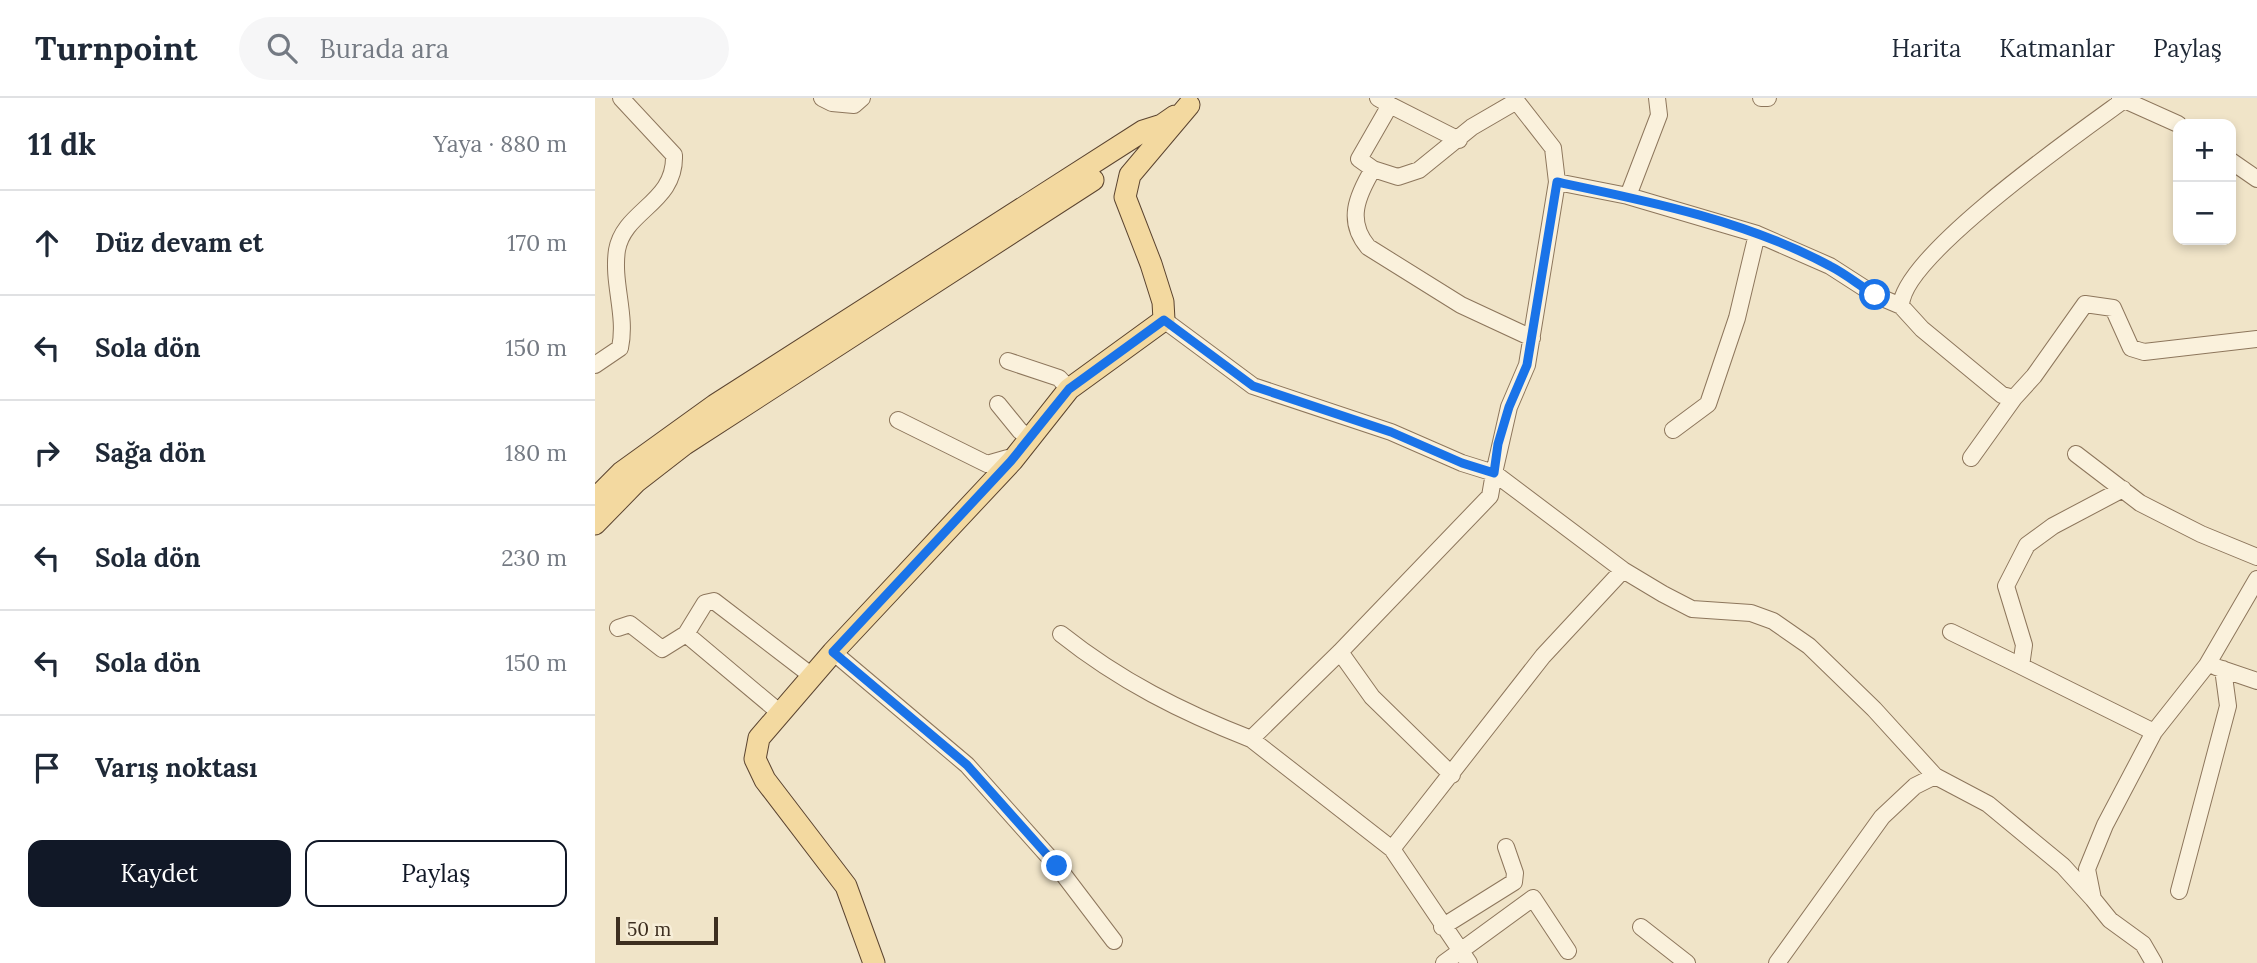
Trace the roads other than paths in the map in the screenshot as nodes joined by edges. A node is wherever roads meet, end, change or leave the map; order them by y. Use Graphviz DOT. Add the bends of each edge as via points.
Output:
graph roads {
  1 [pos="621,98"];
  2 [pos="822,98"];
  3 [pos="862,98"];
  4 [pos="1657,98"];
  5 [pos="1761,98"];
  6 [pos="1768,98"];
  7 [pos="2122,99"];
  8 [pos="1514,100"];
  9 [pos="1384,101"];
  10 [pos="1194,102"];
  11 [pos="2173,122"];
  12 [pos="1162,125"];
  13 [pos="1459,140"];
  14 [pos="2236,164"];
  15 [pos="1373,169"];
  16 [pos="2257,179"];
  17 [pos="1557,182"];
  18 [pos="1628,197"];
  19 [pos="1757,234"];
  20 [pos="1902,306"];
  21 [pos="1164,320"];
  22 [pos="1532,338"];
  23 [pos="2257,338"];
  24 [pos="1008,361"];
  25 [pos="595,365"];
  26 [pos="1069,389"];
  27 [pos="2014,398"];
  28 [pos="998,404"];
  29 [pos="898,420"];
  30 [pos="1674,430"];
  31 [pos="1031,438"];
  32 [pos="2077,454"];
  33 [pos="1971,458"];
  34 [pos="1011,461"];
  35 [pos="1494,473"];
  36 [pos="2123,489"];
  37 [pos="595,499"];
  38 [pos="595,524"];
  39 [pos="2257,557"];
  40 [pos="1623,570"];
  41 [pos="2257,579"];
  42 [pos="618,628"];
  43 [pos="1951,632"];
  44 [pos="686,634"];
  45 [pos="1061,634"];
  46 [pos="833,652"];
  47 [pos="1340,652"];
  48 [pos="2021,666"];
  49 [pos="2215,667"];
  50 [pos="812,676"];
  51 [pos="2257,681"];
  52 [pos="779,712"];
  53 [pos="2154,732"];
  54 [pos="1251,739"];
  55 [pos="1452,775"];
  56 [pos="1935,776"];
  57 [pos="1506,847"];
  58 [pos="1392,849"];
  59 [pos="2179,891"];
  60 [pos="2092,898"];
  61 [pos="1442,927"];
  62 [pos="1641,927"];
  63 [pos="1114,941"];
  64 [pos="1568,951"];
  65 [pos="1465,957"];
  66 [pos="874,963"];
  67 [pos="1444,963"];
  68 [pos="1688,963"];
  69 [pos="1777,963"];
  70 [pos="2154,963"];
  1 -- 25 [label="street" via="674,155 674,173 623,234 617,251 624,327 620,348"];
  2 -- 3 [label="street" via="854,105"];
  4 -- 18 [label="street" via="1659,115"];
  5 -- 6 [label="street"];
  7 -- 11 [label="street"];
  7 -- 20 [label="street" via="2044,157 1939,247 1902,295"];
  8 -- 13 [label="street"];
  8 -- 17 [label="street" via="1553,148"];
  9 -- 13 [label="street"];
  9 -- 15 [label="street" via="1359,159"];
  10 -- 12 [label="main road"];
  10 -- 21 [label="main road" via="1130,175 1125,198 1151,264"];
  12 -- 37 [label="main road" via="1143,131 715,405 622,472"];
  12 -- 38 [label="main road" via="1152,142 998,245 685,444 636,482"];
  13 -- 15 [label="street" via="1419,170 1398,177"];
  14 -- 16 [label="street"];
  15 -- 22 [label="street" via="1356,206 1357,234 1368,247 1461,305"];
  17 -- 18 [label="street"];
  17 -- 22 [label="street"];
  18 -- 19 [label="street"];
  19 -- 20 [label="street" via="1830,266"];
  19 -- 30 [label="street" via="1737,318 1708,404"];
  20 -- 27 [label="street" via="1921,329 2002,395"];
  21 -- 26 [label="main road"];
  21 -- 35 [label="street" via="1253,386 1391,432"];
  22 -- 35 [label="street" via="1498,444"];
  23 -- 27 [label="street" via="2144,352 2131,348 2113,308 2085,304"];
  24 -- 26 [label="street" via="1059,378"];
  26 -- 31 [label="main road"];
  27 -- 33 [label="street"];
  28 -- 31 [label="street"];
  29 -- 34 [label="street" via="987,464"];
  31 -- 34 [label="main road"];
  32 -- 36 [label="street"];
  34 -- 46 [label="main road"];
  35 -- 40 [label="street"];
  35 -- 47 [label="street" via="1490,496"];
  36 -- 39 [label="street" via="2140,503 2201,534"];
  36 -- 48 [label="street" via="2027,545 2006,586 2024,645"];
  40 -- 55 [label="street" via="1543,656"];
  40 -- 56 [label="street" via="1692,609 1751,613 1773,621 1809,646"];
  41 -- 49 [label="street"];
  42 -- 44 [label="street" via="630,624 662,649"];
  43 -- 48 [label="street"];
  44 -- 50 [label="street" via="705,603 714,601"];
  44 -- 52 [label="street"];
  45 -- 54 [label="street" via="1103,667 1155,697"];
  46 -- 50 [label="main road"];
  46 -- 63 [label="street" via="967,765 1057,866"];
  47 -- 54 [label="street"];
  47 -- 55 [label="street" via="1373,697"];
  48 -- 53 [label="street"];
  49 -- 51 [label="street"];
  49 -- 53 [label="street"];
  49 -- 59 [label="street" via="2228,706"];
  50 -- 52 [label="main road"];
  52 -- 66 [label="main road" via="759,738 755,759 765,780 846,886"];
  53 -- 60 [label="street" via="2087,869"];
  54 -- 58 [label="street"];
  55 -- 58 [label="street"];
  56 -- 60 [label="street" via="1988,804 2063,866"];
  56 -- 69 [label="street" via="1915,786 1882,817"];
  57 -- 61 [label="street" via="1514,882"];
  58 -- 61 [label="street"];
  60 -- 70 [label="street" via="2110,920 2143,944"];
  61 -- 65 [label="street"];
  62 -- 68 [label="street"];
  64 -- 65 [label="street" via="1533,898"];
  65 -- 67 [label="street"];
}
